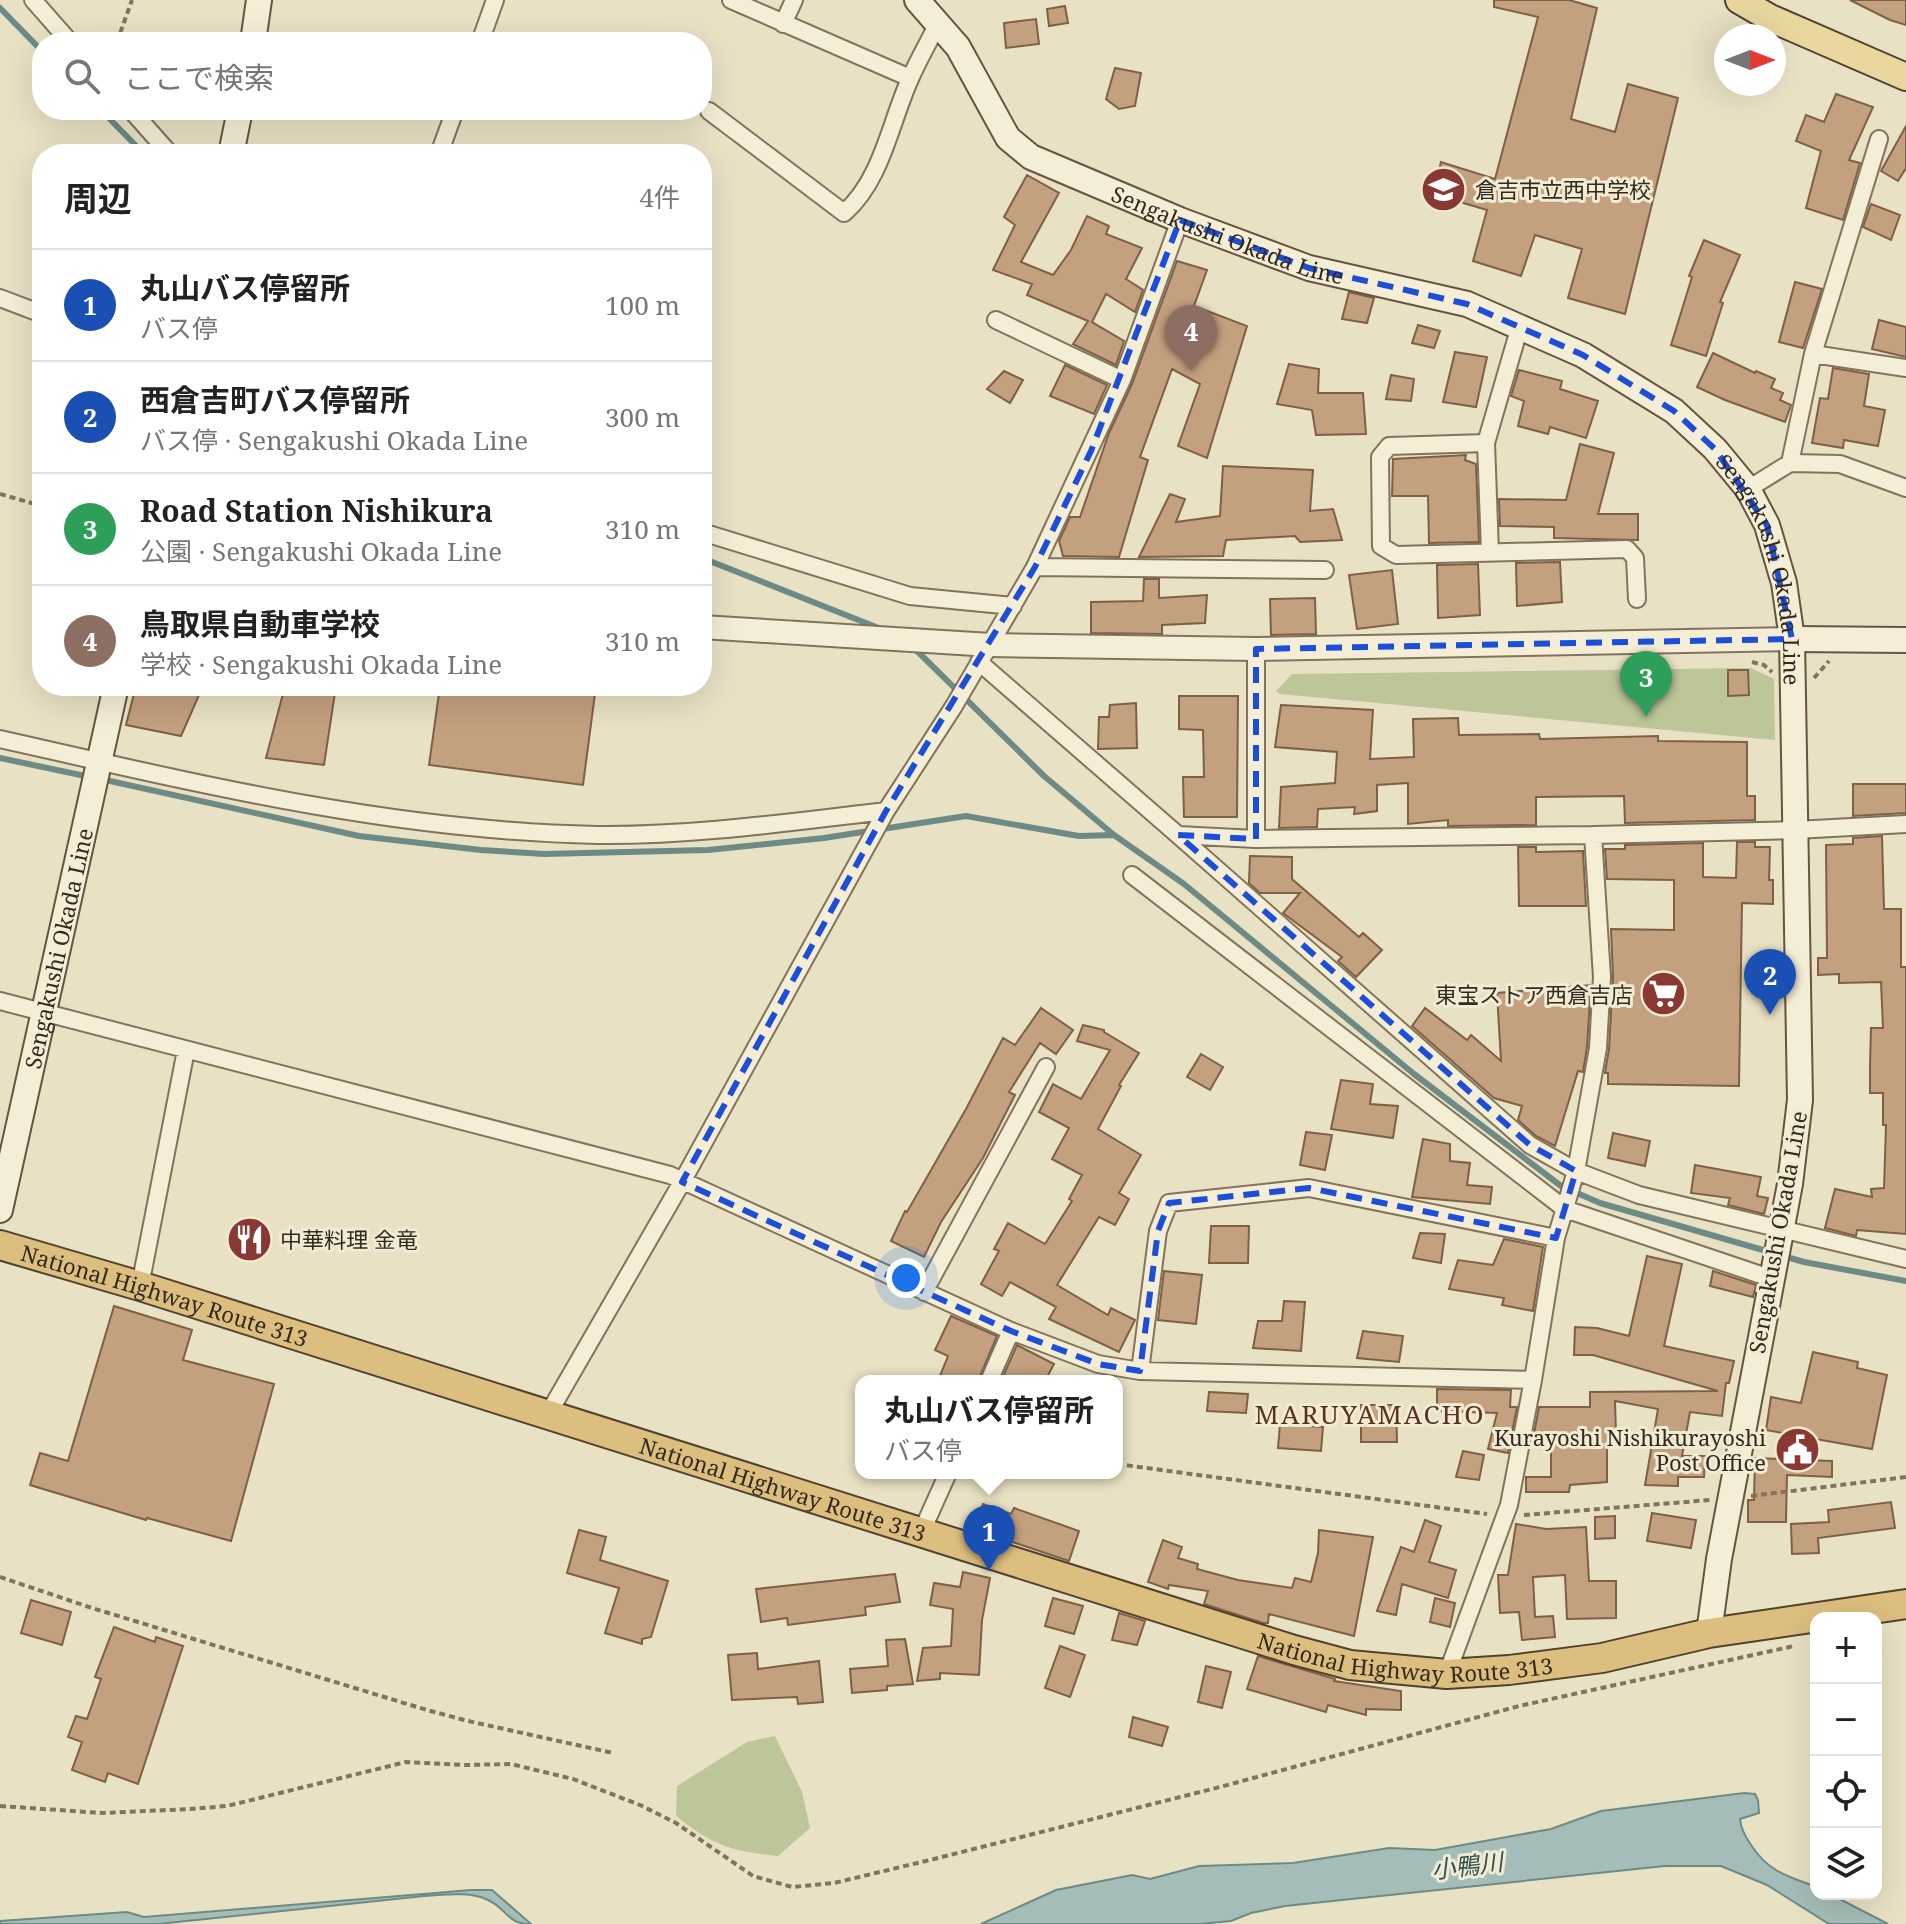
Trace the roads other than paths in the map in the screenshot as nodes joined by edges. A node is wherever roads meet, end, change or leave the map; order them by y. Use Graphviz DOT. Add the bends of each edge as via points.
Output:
graph roads {
  1 [pos="33,0"];
  2 [pos="259,0"];
  3 [pos="495,0"];
  4 [pos="731,0"];
  5 [pos="794,0"];
  6 [pos="917,0"];
  7 [pos="1739,0"];
  8 [pos="938,23"];
  9 [pos="783,24"];
  10 [pos="61,32"];
  11 [pos="254,32"];
  12 [pos="484,32"];
  13 [pos="1906,77"];
  14 [pos="910,78"];
  15 [pos="712,113"];
  16 [pos="140,120"];
  17 [pos="238,120"];
  18 [pos="451,120"];
  19 [pos="1879,139"];
  20 [pos="161,144"];
  21 [pos="233,144"];
  22 [pos="443,144"];
  23 [pos="1180,220"];
  24 [pos="0,298"];
  25 [pos="32,310"];
  26 [pos="996,320"];
  27 [pos="1520,326"];
  28 [pos="1813,354"];
  29 [pos="1906,368"];
  30 [pos="1122,380"];
  31 [pos="1486,443"];
  32 [pos="1790,463"];
  33 [pos="1906,488"];
  34 [pos="1748,489"];
  35 [pos="712,535"];
  36 [pos="1490,552"];
  37 [pos="1035,567"];
  38 [pos="1325,570"];
  39 [pos="1637,599"];
  40 [pos="1013,606"];
  41 [pos="712,628"];
  42 [pos="1792,639"];
  43 [pos="1906,640"];
  44 [pos="1256,649"];
  45 [pos="985,653"];
  46 [pos="114,696"];
  47 [pos="0,739"];
  48 [pos="98,763"];
  49 [pos="884,816"];
  50 [pos="1906,824"];
  51 [pos="1796,830"];
  52 [pos="1178,835"];
  53 [pos="1593,835"];
  54 [pos="1256,839"];
  55 [pos="1132,875"];
  56 [pos="0,1001"];
  57 [pos="45,1013"];
  58 [pos="186,1050"];
  59 [pos="1046,1067"];
  60 [pos="1576,1171"];
  61 [pos="682,1182"];
  62 [pos="1565,1209"];
  63 [pos="0,1210"];
  64 [pos="1779,1234"];
  65 [pos="1556,1238"];
  66 [pos="0,1245"];
  67 [pos="1906,1259"];
  68 [pos="1771,1274"];
  69 [pos="140,1286"];
  70 [pos="924,1292"];
  71 [pos="1011,1331"];
  72 [pos="1140,1371"];
  73 [pos="992,1375"];
  74 [pos="1533,1380"];
  75 [pos="547,1416"];
  76 [pos="945,1479"];
  77 [pos="921,1533"];
  78 [pos="1906,1604"];
  79 [pos="1709,1633"];
  80 [pos="1447,1674"];
  1 -- 10 [label="street"];
  2 -- 11 [label="main road"];
  3 -- 12 [label="street"];
  4 -- 9 [label="street"];
  5 -- 9 [label="street"];
  6 -- 8 [label="main road, Sengakushi Okada Line"];
  7 -- 13 [label="main road"];
  8 -- 14 [label="street"];
  8 -- 23 [label="main road, Sengakushi Okada Line" via="958,47 1008,138 1031,157"];
  9 -- 14 [label="street"];
  14 -- 15 [label="street" via="876,169 858,201 844,213"];
  16 -- 20 [label="street"];
  17 -- 21 [label="main road"];
  18 -- 22 [label="street"];
  19 -- 28 [label="street"];
  23 -- 27 [label="main road, Sengakushi Okada Line" via="1309,268 1467,304"];
  23 -- 30 [label="street"];
  24 -- 25 [label="street"];
  26 -- 30 [label="street"];
  27 -- 31 [label="street"];
  27 -- 34 [label="main road, Sengakushi Okada Line" via="1583,355 1674,411"];
  28 -- 29 [label="street"];
  28 -- 32 [label="street"];
  30 -- 37 [label="street"];
  31 -- 36 [label="street"];
  31 -- 36 [label="street" via="1389,446 1380,457 1381,546 1396,555"];
  32 -- 33 [label="street" via="1840,464"];
  32 -- 34 [label="street"];
  34 -- 42 [label="main road, Sengakushi Okada Line" via="1767,525 1780,568"];
  35 -- 40 [label="street" via="910,596"];
  36 -- 39 [label="street" via="1627,549 1635,558"];
  37 -- 38 [label="street"];
  37 -- 40 [label="street"];
  40 -- 45 [label="street"];
  41 -- 45 [label="street" via="931,641"];
  42 -- 43 [label="main road"];
  42 -- 44 [label="street"];
  42 -- 51 [label="main road, Sengakushi Okada Line"];
  44 -- 45 [label="street"];
  44 -- 54 [label="street"];
  45 -- 49 [label="street"];
  45 -- 52 [label="street"];
  46 -- 48 [label="main road, Sengakushi Okada Line"];
  47 -- 48 [label="street"];
  48 -- 49 [label="street" via="280,801 444,826 598,835"];
  48 -- 57 [label="main road, Sengakushi Okada Line"];
  49 -- 61 [label="street"];
  50 -- 51 [label="street"];
  51 -- 53 [label="street"];
  51 -- 64 [label="main road, Sengakushi Okada Line" via="1800,1100"];
  52 -- 54 [label="street"];
  52 -- 60 [label="street" via="1530,1145"];
  53 -- 54 [label="street"];
  53 -- 60 [label="street" via="1602,977 1598,1048"];
  55 -- 62 [label="street"];
  56 -- 57 [label="street"];
  57 -- 58 [label="street"];
  57 -- 63 [label="main road, Sengakushi Okada Line"];
  58 -- 61 [label="street"];
  58 -- 69 [label="street"];
  59 -- 70 [label="street"];
  60 -- 62 [label="street"];
  60 -- 64 [label="street" via="1639,1195"];
  61 -- 70 [label="street"];
  61 -- 75 [label="street"];
  62 -- 65 [label="street"];
  62 -- 68 [label="street"];
  64 -- 67 [label="street"];
  64 -- 68 [label="main road, Sengakushi Okada Line"];
  65 -- 72 [label="street" via="1309,1188 1169,1203 1158,1231"];
  65 -- 74 [label="street"];
  66 -- 69 [label="highway, National Highway Route 313"];
  68 -- 79 [label="main road, Sengakushi Okada Line"];
  69 -- 75 [label="highway, National Highway Route 313"];
  70 -- 71 [label="street"];
  71 -- 72 [label="street" via="1098,1364"];
  71 -- 73 [label="street"];
  72 -- 74 [label="street"];
  74 -- 80 [label="street" via="1509,1505"];
  75 -- 77 [label="highway, National Highway Route 313"];
  76 -- 77 [label="street"];
  77 -- 80 [label="highway, National Highway Route 313" via="1322,1658"];
  78 -- 79 [label="highway, National Highway Route 313"];
  79 -- 80 [label="highway, National Highway Route 313" via="1602,1658"];
}
